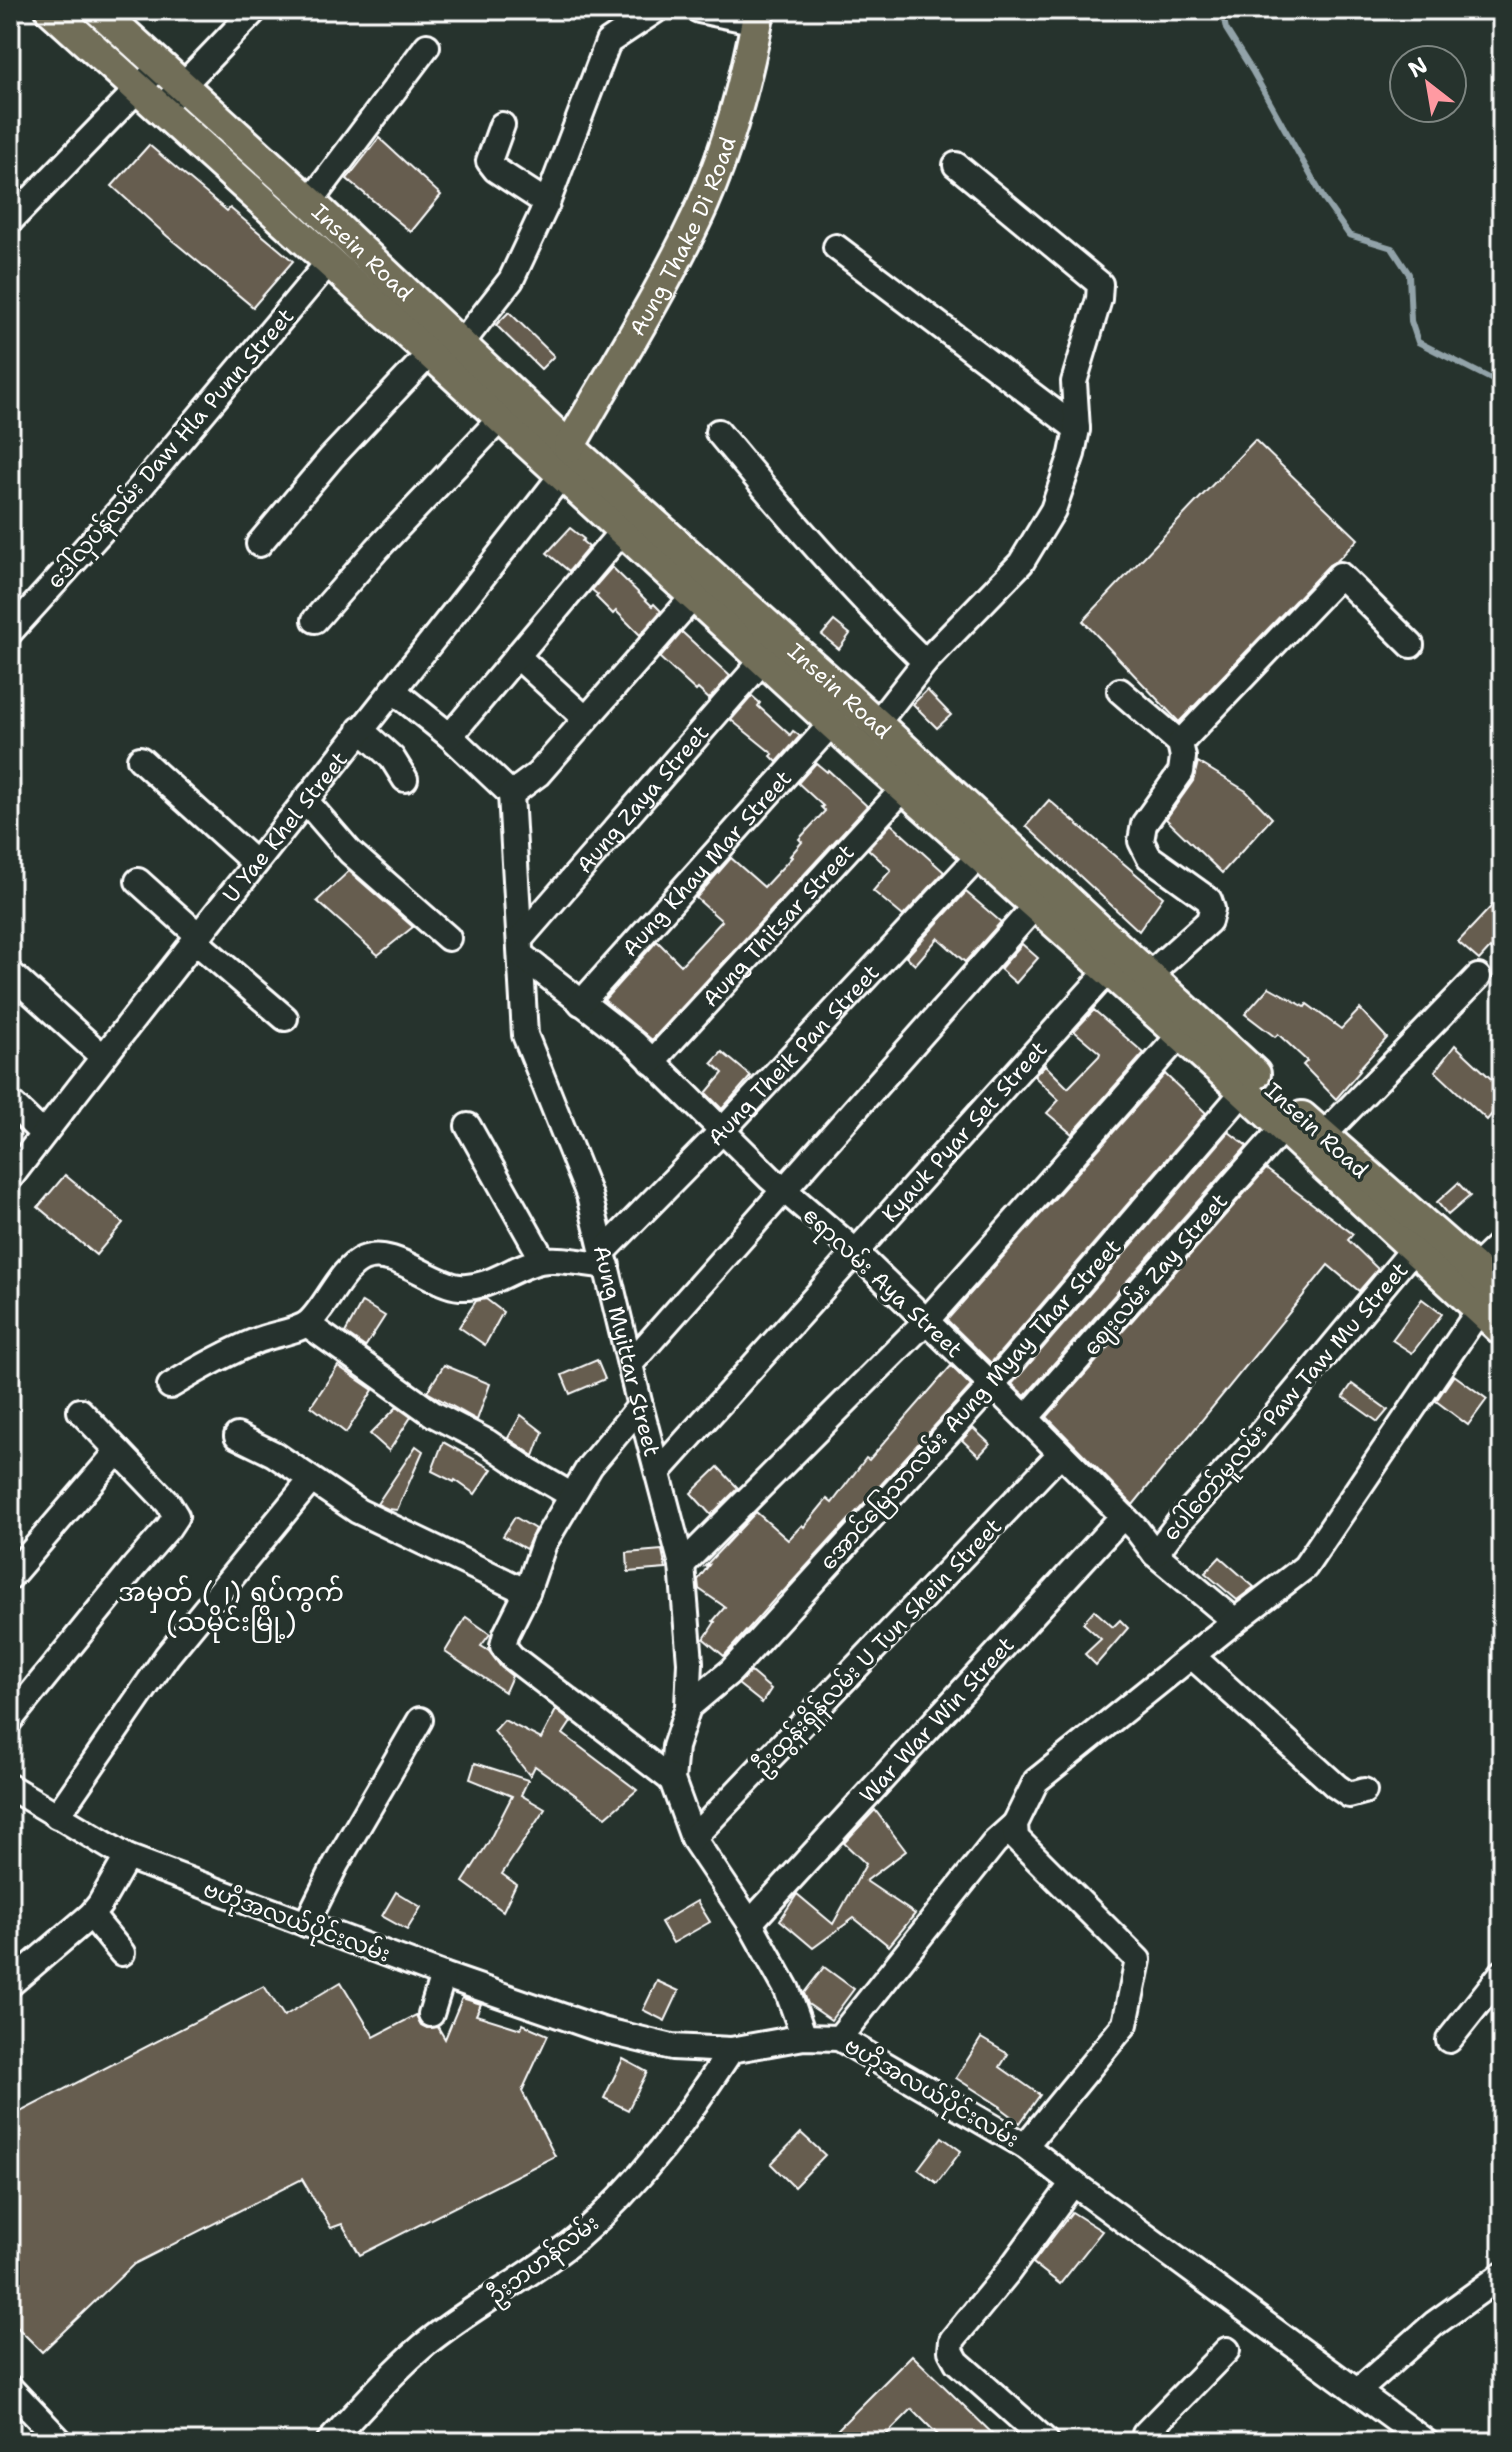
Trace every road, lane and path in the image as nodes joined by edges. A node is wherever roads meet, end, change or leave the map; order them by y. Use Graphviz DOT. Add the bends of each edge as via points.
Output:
graph roads {
  1 [pos="51,10"];
  2 [pos="99,10"];
  3 [pos="255,10"];
  4 [pos="656,10"];
  5 [pos="699,10"];
  6 [pos="758,16"];
  7 [pos="427,46"];
  8 [pos="160,66"];
  9 [pos="182,86"];
  10 [pos="137,89"];
  11 [pos="160,109"];
  12 [pos="502,125"];
  13 [pos="956,165"];
  14 [pos="310,202"];
  15 [pos="547,203"];
  16 [pos="10,221"];
  17 [pos="836,247"];
  18 [pos="328,263"];
  19 [pos="460,345"];
  20 [pos="430,353"];
  21 [pos="501,418"];
  22 [pos="1077,429"];
  23 [pos="718,432"];
  24 [pos="569,447"];
  25 [pos="561,476"];
  26 [pos="623,530"];
  27 [pos="259,544"];
  28 [pos="694,596"];
  29 [pos="315,620"];
  30 [pos="10,632"];
  31 [pos="1411,645"];
  32 [pos="517,656"];
  33 [pos="763,660"];
  34 [pos="925,662"];
  35 [pos="394,691"];
  36 [pos="1120,691"];
  37 [pos="586,719"];
  38 [pos="832,723"];
  39 [pos="360,729"];
  40 [pos="450,736"];
  41 [pos="868,736"];
  42 [pos="1180,743"];
  43 [pos="140,759"];
  44 [pos="914,778"];
  45 [pos="405,779"];
  46 [pos="511,794"];
  47 [pos="305,800"];
  48 [pos="979,856"];
  49 [pos="255,863"];
  50 [pos="138,881"];
  51 [pos="1035,906"];
  52 [pos="196,938"];
  53 [pos="448,938"];
  54 [pos="520,947"];
  55 [pos="1109,970"];
  56 [pos="10,973"];
  57 [pos="1148,976"];
  58 [pos="1478,977"];
  59 [pos="581,1003"];
  60 [pos="285,1018"];
  61 [pos="1180,1035"];
  62 [pos="103,1057"];
  63 [pos="652,1062"];
  64 [pos="1244,1091"];
  65 [pos="10,1102"];
  66 [pos="468,1126"];
  67 [pos="1283,1128"];
  68 [pos="722,1131"];
  69 [pos="43,1134"];
  70 [pos="1315,1144"];
  71 [pos="10,1178"];
  72 [pos="785,1191"];
  73 [pos="1422,1240"];
  74 [pos="1502,1242"];
  75 [pos="857,1254"];
  76 [pos="605,1259"];
  77 [pos="543,1260"];
  78 [pos="1475,1268"];
  79 [pos="1491,1301"];
  80 [pos="926,1321"];
  81 [pos="307,1324"];
  82 [pos="1502,1330"];
  83 [pos="631,1363"];
  84 [pos="170,1386"];
  85 [pos="991,1386"];
  86 [pos="640,1406"];
  87 [pos="80,1411"];
  88 [pos="1026,1418"];
  89 [pos="237,1436"];
  90 [pos="118,1451"];
  91 [pos="1060,1454"];
  92 [pos="658,1472"];
  93 [pos="311,1480"];
  94 [pos="571,1495"];
  95 [pos="1123,1516"];
  96 [pos="1155,1554"];
  97 [pos="682,1565"];
  98 [pos="10,1577"];
  99 [pos="527,1592"];
  100 [pos="1235,1621"];
  101 [pos="1193,1657"];
  102 [pos="688,1707"];
  103 [pos="10,1720"];
  104 [pos="420,1720"];
  105 [pos="672,1780"];
  106 [pos="10,1787"];
  107 [pos="1364,1791"];
  108 [pos="57,1816"];
  109 [pos="1015,1831"];
  110 [pos="693,1838"];
  111 [pos="127,1857"];
  112 [pos="91,1915"];
  113 [pos="750,1923"];
  114 [pos="306,1924"];
  115 [pos="122,1953"];
  116 [pos="1502,1973"];
  117 [pos="443,1975"];
  118 [pos="10,1984"];
  119 [pos="431,2014"];
  120 [pos="804,2037"];
  121 [pos="839,2038"];
  122 [pos="1449,2040"];
  123 [pos="731,2050"];
  124 [pos="1025,2146"];
  125 [pos="1073,2183"];
  126 [pos="1502,2275"];
  127 [pos="1227,2350"];
  128 [pos="10,2388"];
  129 [pos="1358,2391"];
  130 [pos="1046,2441"];
  131 [pos="61,2442"];
  132 [pos="329,2442"];
  133 [pos="1154,2442"];
  134 [pos="1426,2442"];
  1 -- 10 [label="main road, Insein Road"];
  2 -- 8 [label="main road, Insein Road"];
  3 -- 9 [label="street"];
  4 -- 15 [label="street" via="608,42"];
  5 -- 6 [label="street"];
  6 -- 24 [label="main road, Aung Thake Di Road" via="729,134 703,204"];
  7 -- 14 [label="street"];
  8 -- 9 [label="main road, Insein Road"];
  8 -- 10 [label="street"];
  9 -- 11 [label="street"];
  9 -- 14 [label="main road, Insein Road"];
  10 -- 11 [label="main road, Insein Road"];
  10 -- 16 [label="street"];
  11 -- 18 [label="main road, Insein Road"];
  12 -- 15 [label="street" via="489,161"];
  13 -- 22 [label="street" via="1100,284 1074,382"];
  14 -- 19 [label="main road, Insein Road"];
  15 -- 19 [label="street" via="511,280"];
  17 -- 22 [label="street"];
  18 -- 20 [label="main road, Insein Road"];
  18 -- 30 [label="street, ဒေါ်လှပန်လမ်း Daw Hla Punn Street" via="134,495"];
  19 -- 24 [label="main road, Insein Road"];
  20 -- 21 [label="main road, Insein Road"];
  20 -- 27 [label="street"];
  21 -- 25 [label="main road, Insein Road"];
  21 -- 29 [label="street"];
  22 -- 34 [label="street" via="1053,510 1021,563"];
  23 -- 34 [label="street" via="811,544"];
  24 -- 25 [label="street"];
  24 -- 41 [label="main road, Insein Road"];
  25 -- 26 [label="main road, Insein Road"];
  25 -- 35 [label="street, U Yae Khel Street"];
  26 -- 28 [label="main road, Insein Road"];
  26 -- 32 [label="street"];
  28 -- 33 [label="main road, Insein Road"];
  28 -- 37 [label="street"];
  31 -- 42 [label="street" via="1340,575"];
  32 -- 37 [label="street"];
  32 -- 40 [label="street"];
  33 -- 38 [label="main road, Insein Road"];
  33 -- 54 [label="street, Aung Zaya Street"];
  34 -- 41 [label="street"];
  35 -- 39 [label="street, U Yae Khel Street"];
  35 -- 40 [label="street"];
  36 -- 42 [label="street"];
  37 -- 46 [label="street" via="538,774"];
  38 -- 41 [label="main road, Insein Road"];
  38 -- 59 [label="street, Aung Khay Mar Street"];
  39 -- 45 [label="street" via="392,758"];
  39 -- 47 [label="street, U Yae Khel Street"];
  40 -- 46 [label="street"];
  41 -- 44 [label="main road, Insein Road"];
  42 -- 57 [label="street" via="1181,772 1144,824 1141,841 1149,857 1209,900 1212,909 1209,921"];
  43 -- 49 [label="street"];
  44 -- 48 [label="main road, Insein Road"];
  44 -- 57 [label="main road, Insein Road"];
  44 -- 63 [label="street, Aung Thitsar Street"];
  46 -- 54 [label="street, Aung Myittar Street"];
  47 -- 49 [label="street, U Yae Khel Street"];
  47 -- 53 [label="street" via="350,852"];
  48 -- 51 [label="main road, Insein Road"];
  48 -- 68 [label="street, Aung Theik Pan Street"];
  49 -- 52 [label="street, U Yae Khel Street"];
  50 -- 52 [label="street"];
  51 -- 55 [label="main road, Insein Road"];
  51 -- 72 [label="street"];
  52 -- 60 [label="street"];
  52 -- 62 [label="street, U Yae Khel Street"];
  54 -- 59 [label="street, ဧရာလမ်း Aya Street"];
  54 -- 76 [label="street, Aung Myittar Street" via="525,1035 589,1195"];
  55 -- 61 [label="main road, Insein Road"];
  55 -- 75 [label="street, Kyauk Pyar Set Street"];
  56 -- 62 [label="street"];
  57 -- 70 [label="main road, Insein Road"];
  58 -- 70 [label="street"];
  59 -- 63 [label="street, ဧရာလမ်း Aya Street"];
  61 -- 64 [label="main road, Insein Road"];
  61 -- 80 [label="street"];
  62 -- 69 [label="street, U Yae Khel Street"];
  63 -- 68 [label="street, ဧရာလမ်း Aya Street"];
  64 -- 67 [label="main road, Insein Road"];
  64 -- 85 [label="street, အောင်မြေသာလမ်း Aung Myay Thar Street"];
  65 -- 69 [label="street"];
  66 -- 77 [label="street"];
  67 -- 70 [label="main road, Insein Road"];
  67 -- 88 [label="street, ဈေးလမ်း Zay Street"];
  68 -- 72 [label="street, ဧရာလမ်း Aya Street"];
  68 -- 76 [label="street, Aung Theik Pan Street"];
  69 -- 71 [label="street, U Yae Khel Street"];
  70 -- 73 [label="main road"];
  72 -- 75 [label="street, ဧရာလမ်း Aya Street"];
  72 -- 83 [label="street"];
  73 -- 78 [label="main road"];
  73 -- 79 [label="main road"];
  73 -- 96 [label="street, ပေါ်တော်မူလမ်း Paw Taw Mu Street"];
  74 -- 78 [label="street"];
  75 -- 80 [label="street, ဧရာလမ်း Aya Street"];
  75 -- 92 [label="street, Kyauk Pyar Set Street"];
  76 -- 77 [label="street"];
  76 -- 83 [label="street, Aung Myittar Street"];
  77 -- 81 [label="street" via="486,1284 457,1287 378,1255 361,1259"];
  78 -- 79 [label="main road"];
  79 -- 82 [label="main road"];
  79 -- 100 [label="street" via="1305,1567"];
  80 -- 85 [label="street, ဧရာလမ်း Aya Street"];
  80 -- 97 [label="street"];
  81 -- 84 [label="street" via="220,1356"];
  81 -- 94 [label="street" via="433,1414"];
  83 -- 86 [label="street, Aung Myittar Street"];
  85 -- 88 [label="street, ဧရာလမ်း Aya Street"];
  85 -- 102 [label="street, အောင်မြေသာလမ်း Aung Myay Thar Street" via="731,1671"];
  86 -- 92 [label="street, Aung Myittar Street"];
  86 -- 94 [label="street"];
  87 -- 90 [label="street"];
  88 -- 91 [label="street, ဧရာလမ်း Aya Street"];
  89 -- 93 [label="street"];
  90 -- 98 [label="street"];
  90 -- 103 [label="street" via="176,1516"];
  91 -- 95 [label="street, ဧရာလမ်း Aya Street"];
  91 -- 110 [label="street, ဦးထွန်းရှိန်လမ်း U Tun Shein Street"];
  92 -- 97 [label="street, Aung Myittar Street"];
  93 -- 99 [label="street" via="358,1511"];
  93 -- 108 [label="street" via="167,1656"];
  94 -- 99 [label="street" via="544,1543"];
  95 -- 96 [label="street, ဧရာလမ်း Aya Street"];
  95 -- 113 [label="street, War War Win Street"];
  96 -- 100 [label="street, ဧရာလမ်း Aya Street"];
  97 -- 102 [label="street, Aung Myittar Street"];
  99 -- 105 [label="street" via="503,1646"];
  100 -- 101 [label="street"];
  101 -- 107 [label="street" via="1336,1786 1349,1795"];
  101 -- 109 [label="street" via="1036,1781"];
  102 -- 105 [label="street, Aung Myittar Street" via="675,1747"];
  104 -- 114 [label="street"];
  105 -- 110 [label="street, Aung Myittar Street"];
  106 -- 108 [label="street, ဗဟိုအလယ်ပိုင်းလမ်း"];
  108 -- 111 [label="street, ဗဟိုအလယ်ပိုင်းလမ်း"];
  109 -- 121 [label="street" via="995,1842"];
  109 -- 124 [label="street" via="1138,1960 1125,2024"];
  110 -- 113 [label="street, Aung Myittar Street"];
  111 -- 112 [label="street"];
  111 -- 114 [label="street, ဗဟိုအလယ်ပိုင်းလမ်း"];
  112 -- 115 [label="street"];
  112 -- 118 [label="street"];
  113 -- 120 [label="street, Aung Myittar Street" via="787,1990"];
  114 -- 117 [label="street, ဗဟိုအလယ်ပိုင်းလမ်း"];
  116 -- 122 [label="street"];
  117 -- 119 [label="street"];
  117 -- 123 [label="street, ဗဟိုအလယ်ပိုင်းလမ်း" via="602,2030 672,2047"];
  120 -- 121 [label="street, ဗဟိုအလယ်ပိုင်းလမ်း"];
  120 -- 123 [label="street, ဗဟိုအလယ်ပိုင်းလမ်း"];
  121 -- 124 [label="street, ဗဟိုအလယ်ပိုင်းလမ်း"];
  123 -- 132 [label="street, ဦးဘဟန်လမ်း" via="675,2134 632,2186 576,2238 425,2345"];
  124 -- 125 [label="street, ဗဟိုအလယ်ပိုင်းလမ်း"];
  125 -- 129 [label="street, ဗဟိုအလယ်ပိုင်းလမ်း"];
  125 -- 130 [label="street" via="952,2340 957,2362"];
  126 -- 129 [label="street" via="1434,2324"];
  127 -- 133 [label="street" via="1145,2434"];
  128 -- 131 [label="street"];
  129 -- 134 [label="street, ဗဟိုအလယ်ပိုင်းလမ်း"];
}
